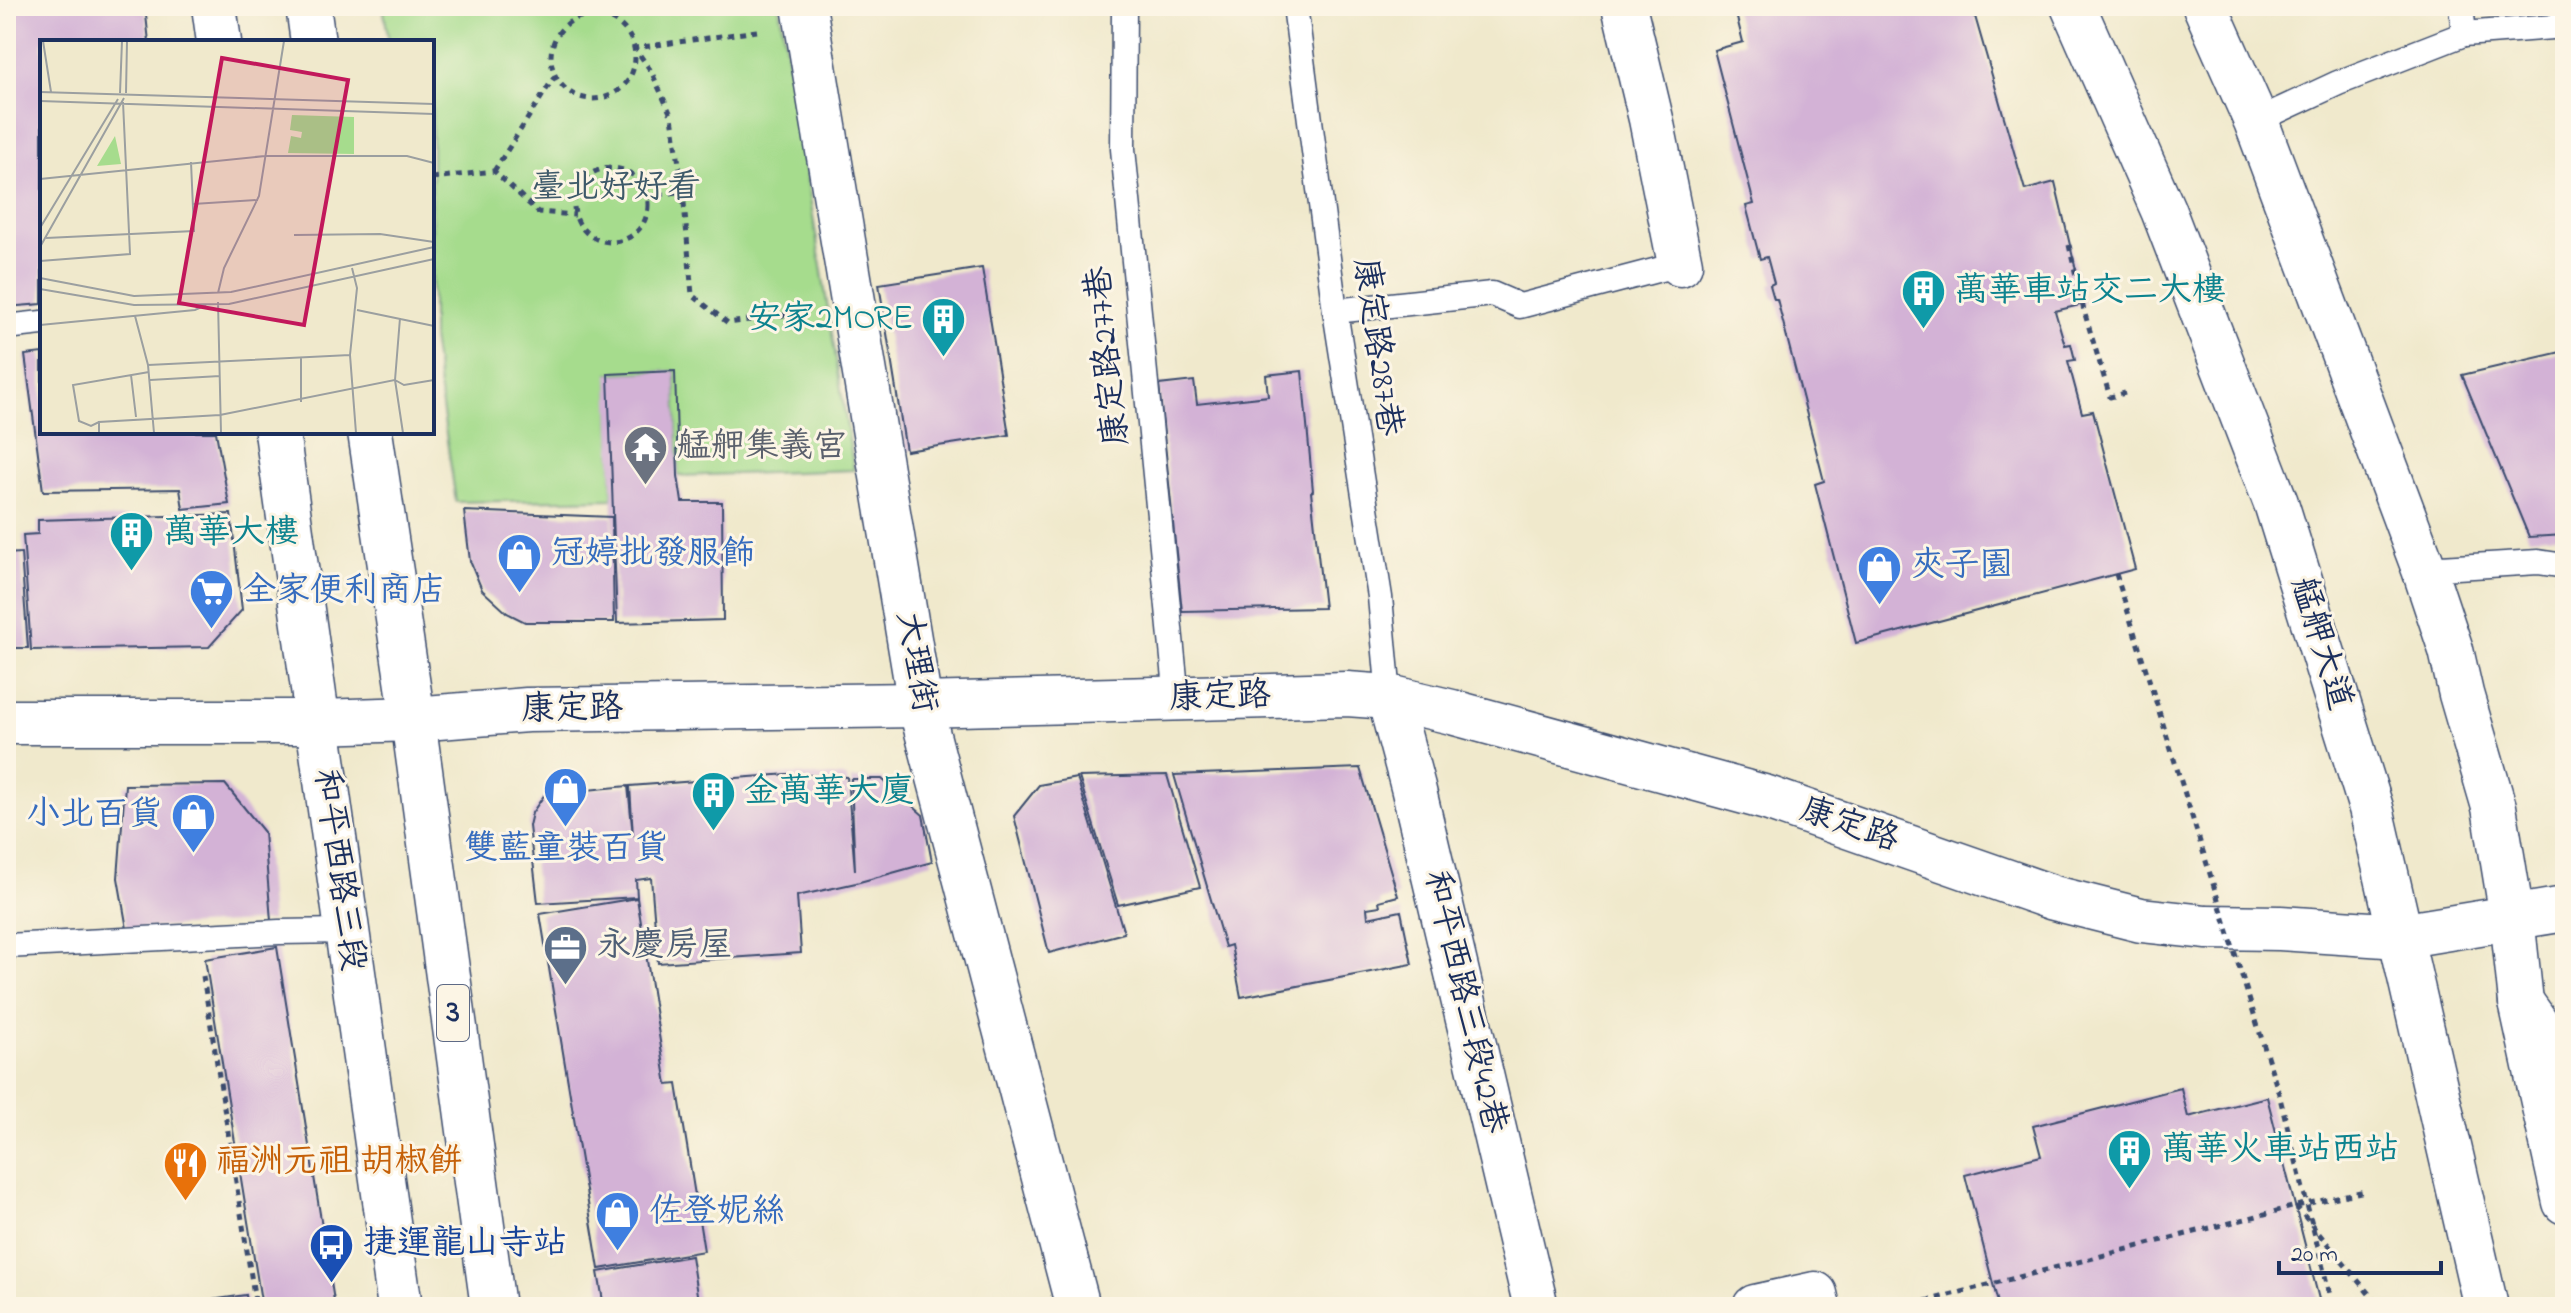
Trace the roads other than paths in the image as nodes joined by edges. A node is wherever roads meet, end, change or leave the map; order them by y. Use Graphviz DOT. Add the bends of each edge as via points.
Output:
graph roads {
  1 [pos="214,6"];
  2 [pos="308,6"];
  3 [pos="1124,6"];
  4 [pos="1295,6"];
  5 [pos="1624,6"];
  6 [pos="2073,6"];
  7 [pos="2205,6"];
  8 [pos="2461,6"];
  9 [pos="805,15"];
  10 [pos="2565,26"];
  11 [pos="2464,34"];
  12 [pos="219,40"];
  13 [pos="313,40"];
  14 [pos="2256,121"];
  15 [pos="1680,264"];
  16 [pos="1335,311"];
  17 [pos="40,323"];
  18 [pos="6,327"];
  19 [pos="277,434"];
  20 [pos="370,434"];
  21 [pos="2565,566"];
  22 [pos="2424,569"];
  23 [pos="1389,697"];
  24 [pos="1177,699"];
  25 [pos="920,705"];
  26 [pos="413,719"];
  27 [pos="6,722"];
  28 [pos="319,722"];
  29 [pos="2565,909"];
  30 [pos="2512,917"];
  31 [pos="346,931"];
  32 [pos="2400,936"];
  33 [pos="6,946"];
  34 [pos="2521,1002"];
  35 [pos="2565,1064"];
  36 [pos="2565,1202"];
  37 [pos="1816,1301"];
  38 [pos="400,1307"];
  39 [pos="493,1307"];
  40 [pos="1078,1307"];
  41 [pos="1536,1307"];
  42 [pos="1755,1307"];
  43 [pos="2486,1307"];
  1 -- 12 [label="street"];
  2 -- 13 [label="street"];
  3 -- 24 [label="lane, 康定路277巷" via="1123,149"];
  4 -- 16 [label="lane, 康定路287巷"];
  5 -- 15 [label="street"];
  6 -- 32 [label="street, 艋舺大道" via="2163,210 2276,503 2371,808"];
  7 -- 14 [label="street"];
  8 -- 11 [label="lane"];
  9 -- 25 [label="street, 大理街"];
  10 -- 11 [label="lane"];
  11 -- 14 [label="lane"];
  14 -- 22 [label="street"];
  15 -- 16 [label="lane" via="1520,306 1492,294"];
  16 -- 23 [label="lane, 康定路287巷" via="1380,597"];
  17 -- 18 [label="lane"];
  19 -- 28 [label="street, 和平西路三段"];
  20 -- 26 [label="street, 3"];
  21 -- 22 [label="lane" via="2538,562"];
  22 -- 30 [label="street" via="2494,807"];
  23 -- 24 [label="street, 康定路"];
  23 -- 32 [label="street, 康定路" via="1767,798 2054,898 2141,920"];
  23 -- 41 [label="street, 和平西路三段42巷"];
  24 -- 25 [label="street, 康定路"];
  25 -- 26 [label="street, 康定路" via="527,710"];
  25 -- 40 [label="street, 大理街"];
  26 -- 28 [label="street, 康定路"];
  26 -- 39 [label="street, 3"];
  27 -- 28 [label="street, 康定路"];
  28 -- 31 [label="street, 和平西路三段"];
  29 -- 30 [label="street, 康定路"];
  30 -- 32 [label="street, 康定路"];
  30 -- 34 [label="street"];
  31 -- 33 [label="lane"];
  31 -- 38 [label="street, 和平西路三段"];
  32 -- 43 [label="street, 艋舺大道"];
  34 -- 35 [label="street"];
  34 -- 36 [label="street"];
  37 -- 42 [label="street"];
}
